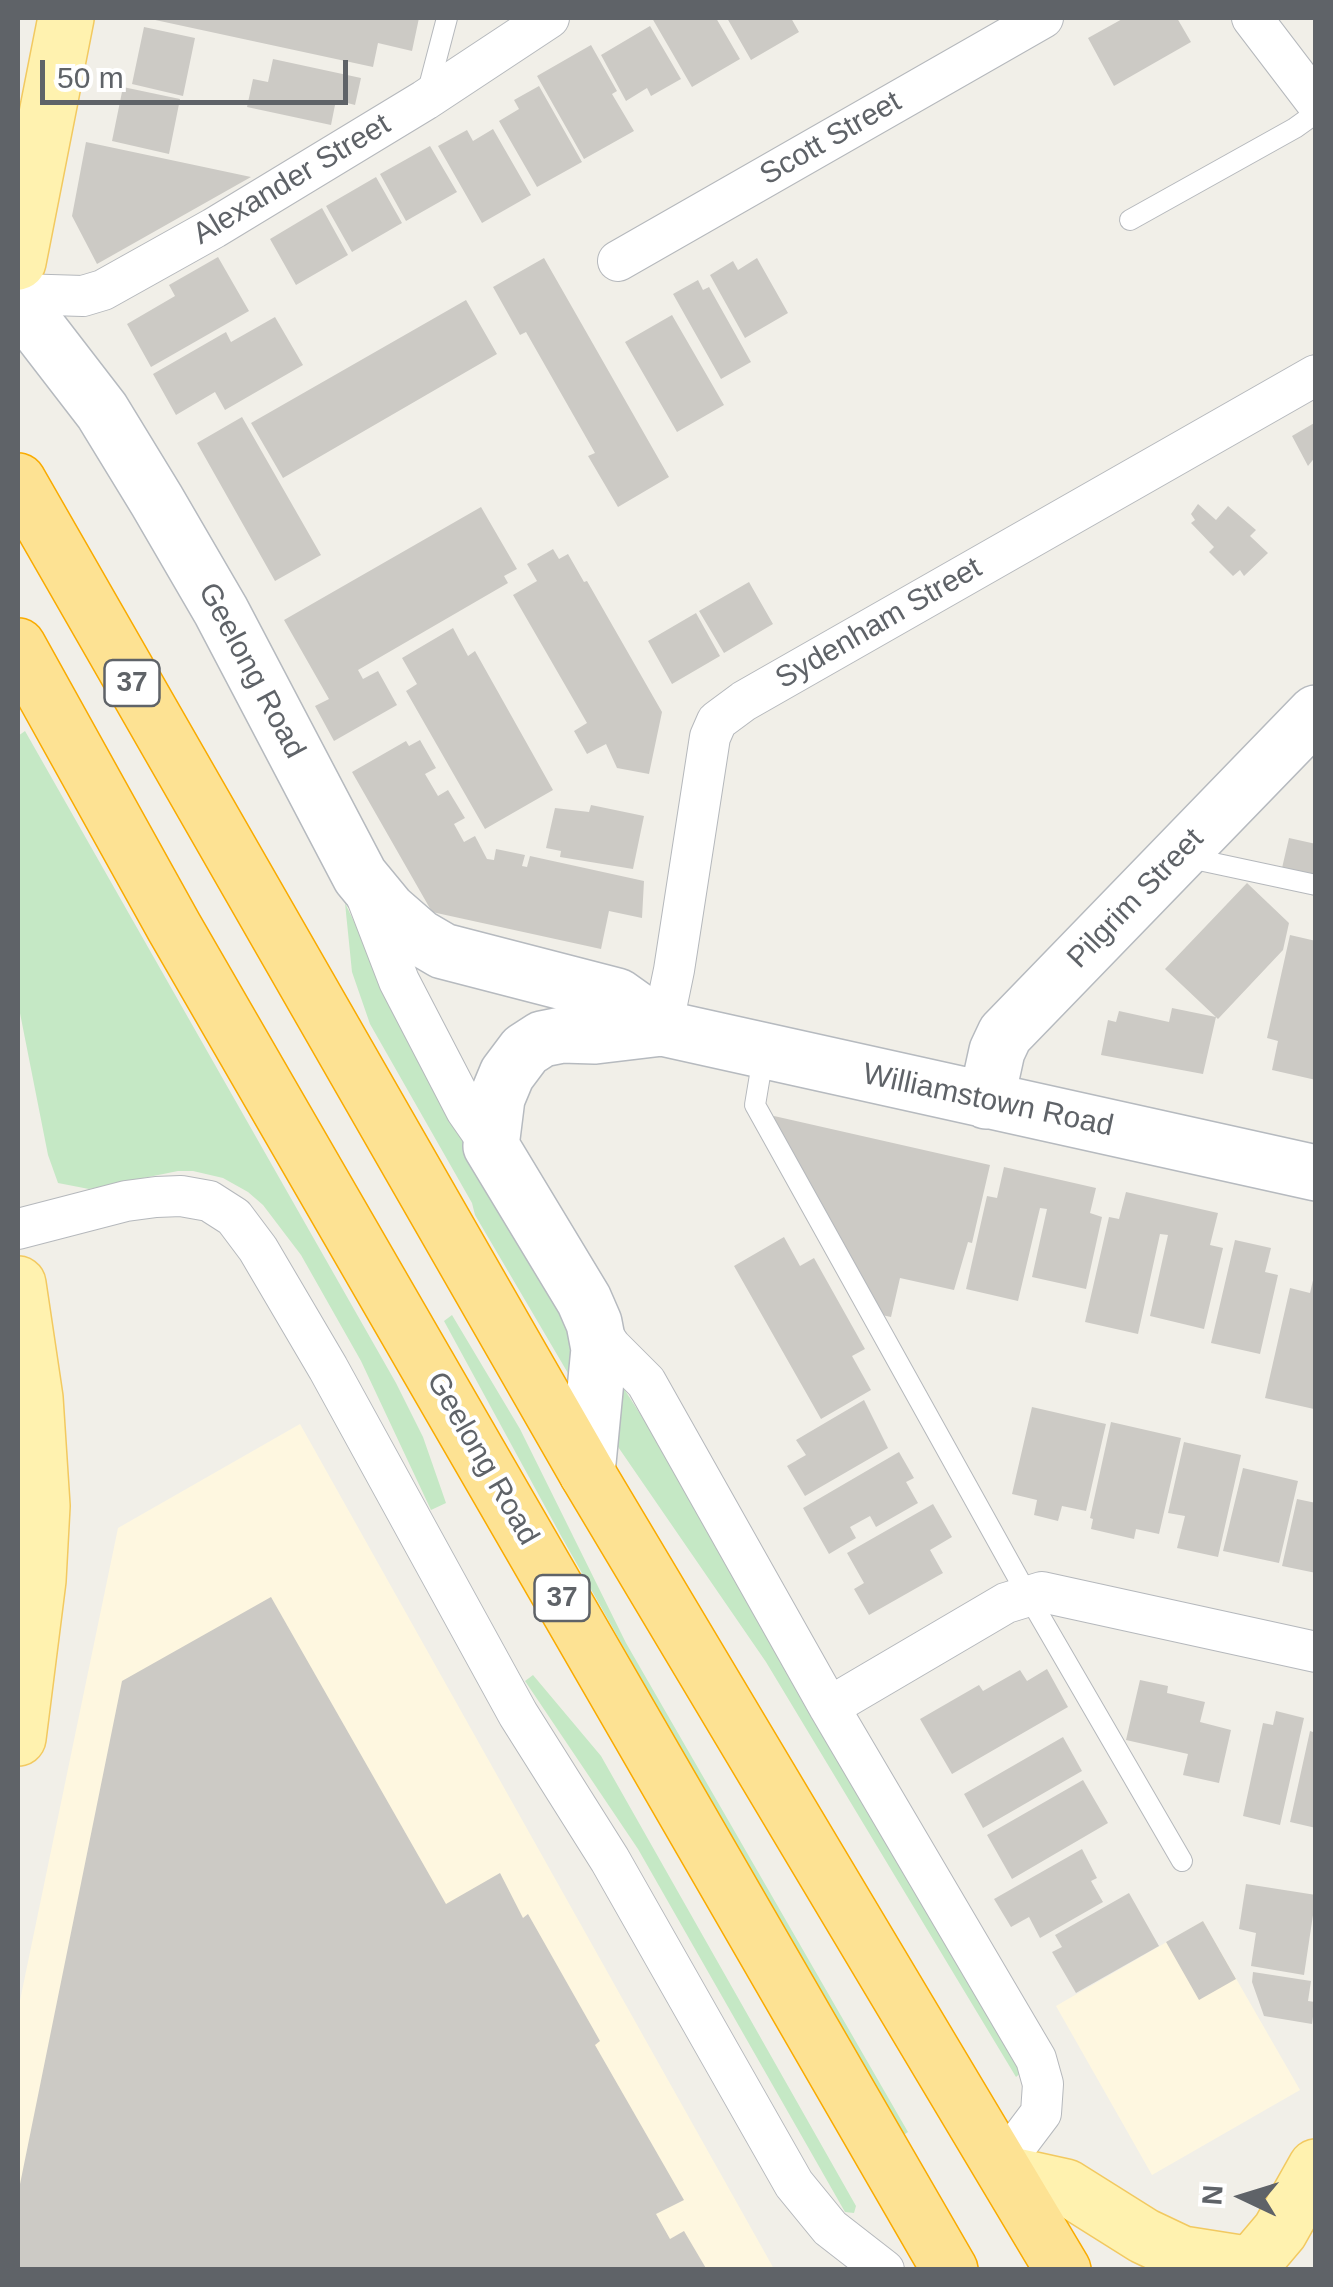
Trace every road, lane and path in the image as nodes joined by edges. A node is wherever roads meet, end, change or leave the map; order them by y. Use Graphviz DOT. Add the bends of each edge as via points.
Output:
graph roads {
  1 [pos="66,18"];
  2 [pos="448,18"];
  3 [pos="550,18"];
  4 [pos="1044,18"];
  5 [pos="1252,18"];
  6 [pos="425,100"];
  7 [pos="1316,102"];
  8 [pos="1316,113"];
  9 [pos="1130,220"];
  10 [pos="618,261"];
  11 [pos="18,262"];
  12 [pos="18,294"];
  13 [pos="18,302"];
  14 [pos="1316,375"];
  15 [pos="18,481"];
  16 [pos="18,646"];
  17 [pos="1316,713"];
  18 [pos="1177,856"];
  19 [pos="360,876"];
  20 [pos="1316,885"];
  21 [pos="662,1028"];
  22 [pos="764,1051"];
  23 [pos="986,1101"];
  24 [pos="491,1146"];
  25 [pos="1316,1173"];
  26 [pos="18,1229"];
  27 [pos="18,1284"];
  28 [pos="594,1322"];
  29 [pos="587,1473"];
  30 [pos="1027,1594"];
  31 [pos="1316,1652"];
  32 [pos="829,1708"];
  33 [pos="18,1738"];
  34 [pos="1182,1861"];
  35 [pos="1316,2167"];
  36 [pos="1004,2170"];
  37 [pos="1250,2267"];
  38 [pos="884,2270"];
  39 [pos="950,2270"];
  40 [pos="1063,2270"];
  1 -- 11 [label="main road"];
  2 -- 6 [label="lane"];
  3 -- 6 [label="street, Alexander Street"];
  4 -- 10 [label="street, Scott Street"];
  5 -- 7 [label="street"];
  6 -- 12 [label="street, Alexander Street" via="103,290 74,297"];
  8 -- 9 [label="lane"];
  13 -- 19 [label="street, Geelong Road" via="102,411 158,501"];
  14 -- 21 [label="street, Sydenham Street" via="717,721"];
  15 -- 29 [label="highway, 37"];
  16 -- 39 [label="highway, Geelong Road / 37"];
  17 -- 18 [label="street, Pilgrim Street"];
  18 -- 20 [label="lane"];
  18 -- 23 [label="street, Pilgrim Street" via="1006,1034"];
  19 -- 21 [label="street, Williamstown Road" via="430,945 617,996"];
  19 -- 24 [label="street, Geelong Road" via="399,981"];
  21 -- 22 [label="street, Williamstown Road"];
  21 -- 24 [label="street, Williamstown Road" via="562,1035 532,1044 502,1085"];
  22 -- 23 [label="street, Williamstown Road"];
  22 -- 30 [label="lane" via="754,1105"];
  23 -- 25 [label="street, Williamstown Road"];
  24 -- 28 [label="street, Geelong Road"];
  26 -- 38 [label="street" via="169,1196 210,1202 242,1226 794,2184 830,2228"];
  27 -- 33 [label="main road" via="42,1506"];
  28 -- 29 [label="street, Geelong Road" via="599,1348"];
  28 -- 32 [label="street, Geelong Road" via="646,1382"];
  29 -- 36 [label="highway, 37"];
  30 -- 31 [label="street"];
  30 -- 32 [label="street"];
  30 -- 34 [label="lane"];
  32 -- 36 [label="street, Geelong Road" via="1036,2059 1041,2113"];
  35 -- 37 [label="main road" via="1280,2232"];
  36 -- 37 [label="main road" via="1066,2187 1182,2254"];
  36 -- 40 [label="highway, 37"];
}
